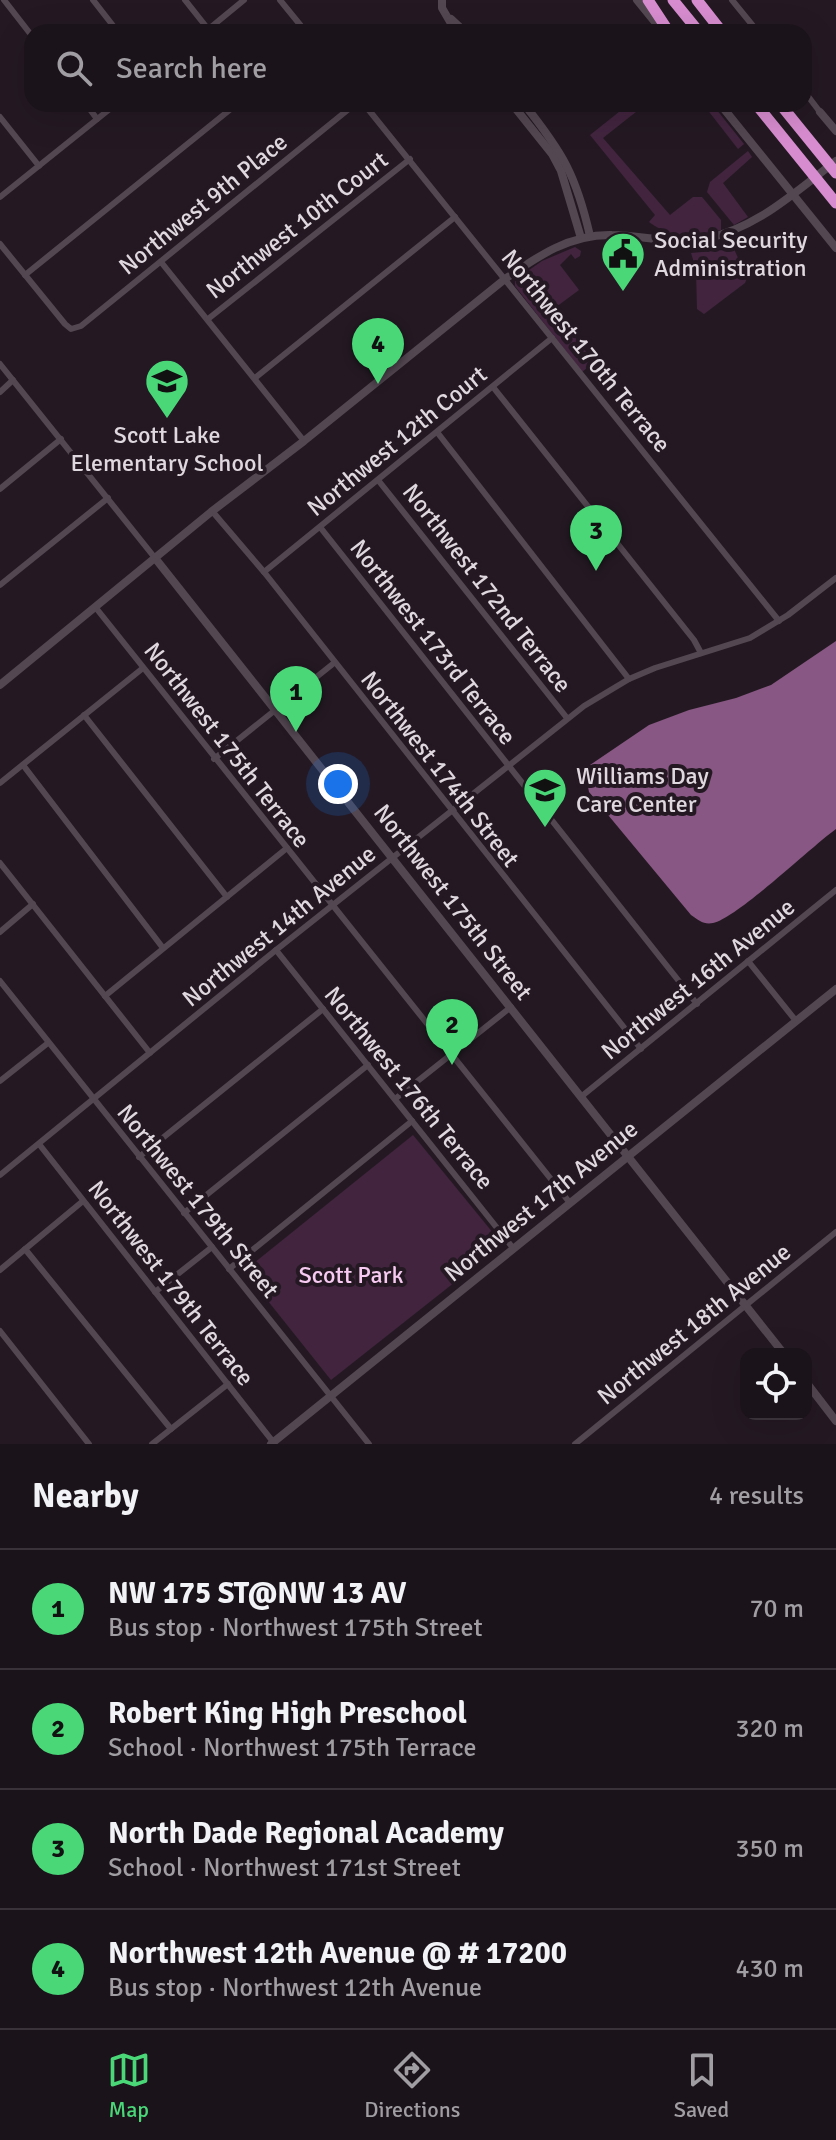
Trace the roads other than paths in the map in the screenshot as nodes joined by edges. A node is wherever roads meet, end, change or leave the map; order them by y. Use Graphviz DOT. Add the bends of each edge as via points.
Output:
graph roads {
  1 [pos="4,0"];
  2 [pos="93,0"];
  3 [pos="185,0"];
  4 [pos="244,0"];
  5 [pos="280,0"];
  6 [pos="442,0"];
  7 [pos="637,0"];
  8 [pos="648,0"];
  9 [pos="673,0"];
  10 [pos="699,0"];
  11 [pos="732,0"];
  12 [pos="444,12"];
  13 [pos="112,24"];
  14 [pos="202,24"];
  15 [pos="215,24"];
  16 [pos="300,24"];
  17 [pos="451,24"];
  18 [pos="457,24"];
  19 [pos="656,24"];
  20 [pos="664,24"];
  21 [pos="692,24"];
  22 [pos="716,24"];
  23 [pos="752,24"];
  24 [pos="24,26"];
  25 [pos="812,102"];
  26 [pos="92,112"];
  27 [pos="106,112"];
  28 [pos="227,112"];
  29 [pos="345,112"];
  30 [pos="371,112"];
  31 [pos="526,112"];
  32 [pos="726,112"];
  33 [pos="762,112"];
  34 [pos="786,112"];
  35 [pos="820,112"];
  36 [pos="0,117"];
  37 [pos="97,119"];
  38 [pos="836,131"];
  39 [pos="410,159"];
  40 [pos="836,161"];
  41 [pos="39,166"];
  42 [pos="836,173"];
  43 [pos="792,195"];
  44 [pos="0,197"];
  45 [pos="833,198"];
  46 [pos="455,217"];
  47 [pos="586,237"];
  48 [pos="0,244"];
  49 [pos="836,248"];
  50 [pos="161,262"];
  51 [pos="25,275"];
  52 [pos="505,279"];
  53 [pos="208,319"];
  54 [pos="552,338"];
  55 [pos="0,364"];
  56 [pos="255,378"];
  57 [pos="13,380"];
  58 [pos="493,387"];
  59 [pos="0,392"];
  60 [pos="437,432"];
  61 [pos="61,439"];
  62 [pos="304,441"];
  63 [pos="378,480"];
  64 [pos="0,489"];
  65 [pos="108,498"];
  66 [pos="212,511"];
  67 [pos="320,527"];
  68 [pos="155,558"];
  69 [pos="264,572"];
  70 [pos="836,578"];
  71 [pos="0,585"];
  72 [pos="96,608"];
  73 [pos="779,621"];
  74 [pos="701,653"];
  75 [pos="334,663"];
  76 [pos="143,668"];
  77 [pos="629,679"];
  78 [pos="2,681"];
  79 [pos="277,709"];
  80 [pos="84,715"];
  81 [pos="567,718"];
  82 [pos="214,759"];
  83 [pos="23,765"];
  84 [pos="507,765"];
  85 [pos="0,783"];
  86 [pos="451,812"];
  87 [pos="287,848"];
  88 [pos="391,858"];
  89 [pos="0,863"];
  90 [pos="836,890"];
  91 [pos="227,897"];
  92 [pos="33,904"];
  93 [pos="332,905"];
  94 [pos="0,932"];
  95 [pos="163,948"];
  96 [pos="276,950"];
  97 [pos="748,961"];
  98 [pos="0,981"];
  99 [pos="836,989"];
  100 [pos="105,996"];
  101 [pos="697,1004"];
  102 [pos="511,1007"];
  103 [pos="323,1009"];
  104 [pos="796,1021"];
  105 [pos="48,1043"];
  106 [pos="641,1049"];
  107 [pos="150,1053"];
  108 [pos="450,1055"];
  109 [pos="368,1065"];
  110 [pos="0,1081"];
  111 [pos="582,1096"];
  112 [pos="94,1099"];
  113 [pos="395,1099"];
  114 [pos="412,1121"];
  115 [pos="39,1144"];
  116 [pos="629,1156"];
  117 [pos="139,1157"];
  118 [pos="0,1175"];
  119 [pos="83,1201"];
  120 [pos="570,1203"];
  121 [pos="184,1213"];
  122 [pos="836,1232"];
  123 [pos="212,1247"];
  124 [pos="513,1248"];
  125 [pos="25,1249"];
  126 [pos="229,1269"];
  127 [pos="0,1270"];
  128 [pos="155,1292"];
  129 [pos="746,1305"];
  130 [pos="0,1331"];
  131 [pos="779,1348"];
  132 [pos="228,1384"];
  133 [pos="812,1390"];
  134 [pos="331,1396"];
  135 [pos="836,1421"];
  136 [pos="171,1429"];
  137 [pos="273,1443"];
  138 [pos="89,1444"];
  139 [pos="152,1444"];
  140 [pos="369,1444"];
  141 [pos="575,1444"];
  1 -- 24 [label="street"];
  2 -- 13 [label="street"];
  3 -- 14 [label="street"];
  4 -- 15 [label="street"];
  5 -- 16 [label="street"];
  6 -- 12 [label="street"];
  7 -- 19 [label="street"];
  8 -- 20 [label="highway"];
  9 -- 21 [label="highway"];
  10 -- 22 [label="highway"];
  11 -- 23 [label="street"];
  12 -- 17 [label="street"];
  12 -- 18 [label="street"];
  25 -- 35 [label="street"];
  26 -- 37 [label="street"];
  27 -- 37 [label="street"];
  28 -- 51 [label="street"];
  29 -- 50 [label="street, Northwest 9th Place"];
  30 -- 39 [label="street, Northwest 170th Terrace"];
  31 -- 47 [label="street" via="581,198"];
  32 -- 43 [label="street"];
  33 -- 45 [label="highway"];
  34 -- 42 [label="highway"];
  35 -- 38 [label="street"];
  36 -- 41 [label="street"];
  37 -- 41 [label="street"];
  39 -- 46 [label="street, Northwest 170th Terrace"];
  39 -- 53 [label="street, Northwest 10th Court"];
  40 -- 43 [label="street"];
  41 -- 44 [label="street"];
  43 -- 47 [label="street" via="753,222 703,240"];
  43 -- 49 [label="street"];
  46 -- 52 [label="street, Northwest 170th Terrace"];
  46 -- 56 [label="street"];
  47 -- 52 [label="street" via="537,256"];
  48 -- 51 [label="street"];
  50 -- 51 [label="street, Northwest 9th Place" via="71,329"];
  50 -- 53 [label="street"];
  52 -- 54 [label="street, Northwest 170th Terrace"];
  52 -- 62 [label="street"];
  53 -- 56 [label="street"];
  54 -- 58 [label="street, Northwest 12th Court"];
  54 -- 73 [label="street, Northwest 170th Terrace"];
  55 -- 57 [label="street, Northwest 175th Street"];
  56 -- 62 [label="street"];
  57 -- 59 [label="street"];
  57 -- 61 [label="street, Northwest 175th Street"];
  58 -- 60 [label="street, Northwest 12th Court"];
  58 -- 74 [label="street"];
  60 -- 63 [label="street, Northwest 12th Court"];
  60 -- 77 [label="street"];
  61 -- 64 [label="street"];
  61 -- 65 [label="street, Northwest 175th Street"];
  62 -- 66 [label="street"];
  63 -- 67 [label="street, Northwest 12th Court"];
  63 -- 81 [label="street, Northwest 172nd Terrace"];
  65 -- 68 [label="street, Northwest 175th Street"];
  65 -- 71 [label="street"];
  66 -- 68 [label="street"];
  66 -- 69 [label="street, Northwest 174th Street"];
  67 -- 69 [label="street, Northwest 12th Court"];
  67 -- 84 [label="street, Northwest 173rd Terrace"];
  68 -- 72 [label="street"];
  68 -- 79 [label="street, Northwest 175th Street"];
  69 -- 75 [label="street, Northwest 174th Street"];
  70 -- 73 [label="street, Northwest 14th Avenue"];
  72 -- 76 [label="street, Northwest 175th Terrace"];
  72 -- 78 [label="street"];
  73 -- 74 [label="street, Northwest 14th Avenue" via="750,638"];
  74 -- 77 [label="street, Northwest 14th Avenue"];
  75 -- 79 [label="street"];
  75 -- 86 [label="street, Northwest 174th Street"];
  76 -- 80 [label="street"];
  76 -- 82 [label="street, Northwest 175th Terrace"];
  77 -- 81 [label="street, Northwest 14th Avenue"];
  79 -- 82 [label="street"];
  79 -- 88 [label="street, Northwest 175th Street"];
  80 -- 83 [label="street"];
  80 -- 91 [label="street"];
  81 -- 84 [label="street, Northwest 14th Avenue"];
  82 -- 87 [label="street, Northwest 175th Terrace"];
  83 -- 85 [label="street"];
  83 -- 95 [label="street"];
  84 -- 86 [label="street, Northwest 14th Avenue"];
  84 -- 101 [label="street, Northwest 173rd Terrace"];
  86 -- 88 [label="street, Northwest 14th Avenue"];
  86 -- 106 [label="street, Northwest 174th Street"];
  87 -- 91 [label="street"];
  87 -- 93 [label="street, Northwest 175th Terrace"];
  88 -- 93 [label="street, Northwest 14th Avenue"];
  88 -- 102 [label="street, Northwest 175th Street"];
  89 -- 92 [label="street"];
  90 -- 97 [label="street, Northwest 16th Avenue"];
  91 -- 95 [label="street"];
  92 -- 94 [label="street"];
  92 -- 100 [label="street"];
  93 -- 96 [label="street, Northwest 14th Avenue"];
  93 -- 108 [label="street, Northwest 175th Terrace"];
  95 -- 100 [label="street"];
  96 -- 103 [label="street, Northwest 176th Terrace"];
  96 -- 107 [label="street, Northwest 14th Avenue"];
  97 -- 101 [label="street, Northwest 16th Avenue"];
  97 -- 104 [label="street"];
  98 -- 105 [label="street, Northwest 179th Street"];
  99 -- 104 [label="street, Northwest 17th Avenue"];
  100 -- 107 [label="street"];
  101 -- 106 [label="street, Northwest 16th Avenue"];
  102 -- 108 [label="street"];
  102 -- 111 [label="street, Northwest 175th Street"];
  103 -- 109 [label="street, Northwest 176th Terrace"];
  103 -- 117 [label="street"];
  104 -- 116 [label="street, Northwest 17th Avenue"];
  105 -- 110 [label="street"];
  105 -- 112 [label="street, Northwest 179th Street"];
  106 -- 111 [label="street, Northwest 16th Avenue"];
  107 -- 112 [label="street, Northwest 14th Avenue"];
  108 -- 113 [label="street"];
  108 -- 120 [label="street, Northwest 175th Terrace"];
  109 -- 113 [label="street, Northwest 176th Terrace"];
  109 -- 121 [label="street"];
  111 -- 116 [label="street, Northwest 175th Street"];
  112 -- 115 [label="street, Northwest 14th Avenue"];
  112 -- 117 [label="street, Northwest 179th Street"];
  113 -- 114 [label="street, Northwest 176th Terrace"];
  114 -- 124 [label="street, Northwest 176th Terrace"];
  114 -- 126 [label="street"];
  115 -- 118 [label="street, Northwest 14th Avenue"];
  115 -- 119 [label="street, Northwest 179th Terrace"];
  116 -- 120 [label="street, Northwest 17th Avenue"];
  116 -- 129 [label="street, Northwest 175th Street"];
  117 -- 121 [label="street, Northwest 179th Street"];
  119 -- 125 [label="street"];
  119 -- 128 [label="street, Northwest 179th Terrace"];
  120 -- 124 [label="street, Northwest 17th Avenue"];
  121 -- 123 [label="street, Northwest 179th Street"];
  122 -- 129 [label="street, Northwest 18th Avenue"];
  123 -- 126 [label="street, Northwest 179th Street"];
  123 -- 128 [label="street"];
  124 -- 134 [label="street, Northwest 17th Avenue"];
  125 -- 127 [label="street"];
  125 -- 136 [label="street"];
  126 -- 134 [label="street, Northwest 179th Street"];
  128 -- 132 [label="street, Northwest 179th Terrace"];
  129 -- 131 [label="street, Northwest 175th Street"];
  129 -- 141 [label="street, Northwest 18th Avenue"];
  130 -- 138 [label="street"];
  132 -- 136 [label="street"];
  132 -- 137 [label="street, Northwest 179th Terrace"];
  133 -- 135 [label="street"];
  134 -- 137 [label="street, Northwest 17th Avenue"];
  134 -- 140 [label="street, Northwest 179th Street"];
  136 -- 139 [label="street"];
}
